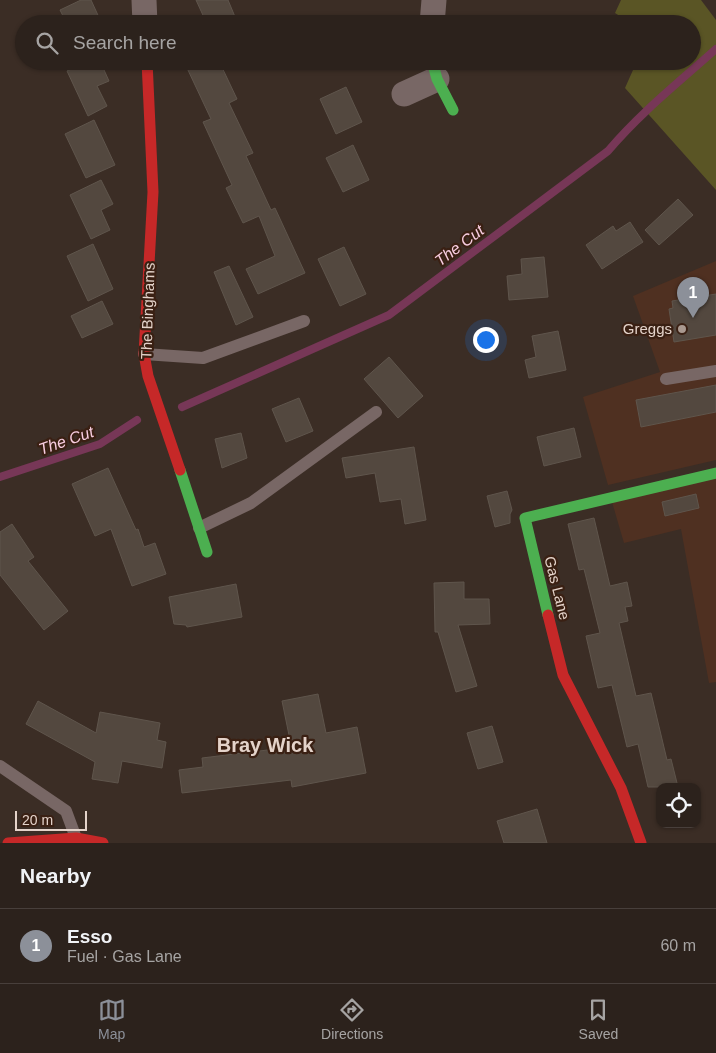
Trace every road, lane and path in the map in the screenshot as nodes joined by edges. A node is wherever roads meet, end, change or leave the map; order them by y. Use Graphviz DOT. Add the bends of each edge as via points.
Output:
graph roads {
  1 [pos="144,0"];
  2 [pos="434,0"];
  3 [pos="145,15"];
  4 [pos="433,15"];
  5 [pos="147,70"];
  6 [pos="434,70"];
  7 [pos="404,94"];
  8 [pos="452,110"];
  9 [pos="304,321"];
  10 [pos="144,354"];
  11 [pos="716,371"];
  12 [pos="666,379"];
  13 [pos="376,412"];
  14 [pos="716,473"];
  15 [pos="199,528"];
  16 [pos="207,552"];
  17 [pos="0,766"];
  18 [pos="76,838"];
  19 [pos="8,843"];
  20 [pos="103,843"];
  21 [pos="641,843"];
  1 -- 3 [label="street"];
  2 -- 4 [label="street"];
  5 -- 10 [label="street, The Binghams" via="154,192"];
  6 -- 7 [label="street"];
  6 -- 8 [label="street"];
  9 -- 10 [label="lane" via="203,358"];
  10 -- 15 [label="street, The Binghams" via="148,376"];
  11 -- 12 [label="lane"];
  13 -- 15 [label="lane" via="251,503"];
  14 -- 21 [label="street, Gas Lane" via="525,518 563,675 621,788"];
  15 -- 16 [label="street, The Binghams"];
  17 -- 18 [label="lane" via="66,811"];
  18 -- 19 [label="street"];
  18 -- 20 [label="street"];
}
